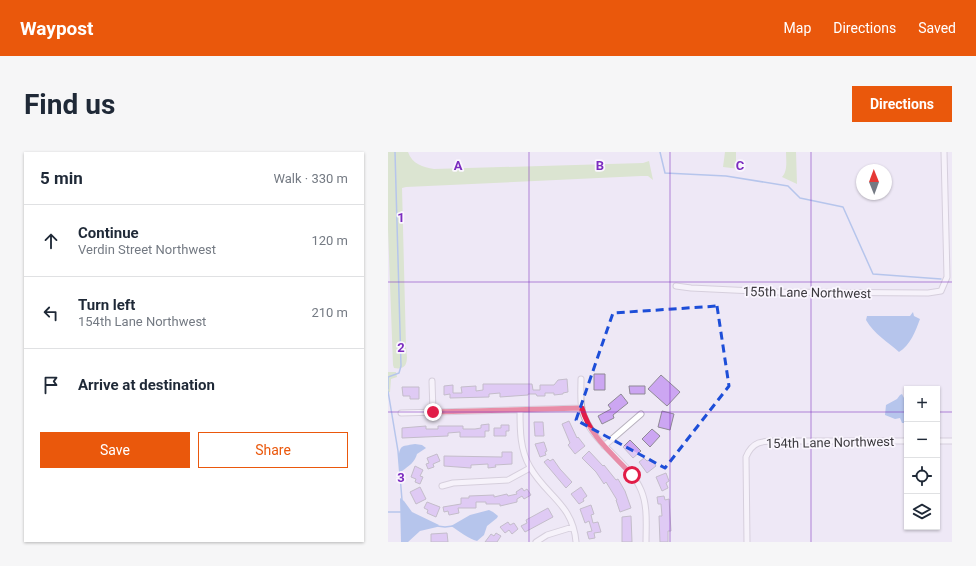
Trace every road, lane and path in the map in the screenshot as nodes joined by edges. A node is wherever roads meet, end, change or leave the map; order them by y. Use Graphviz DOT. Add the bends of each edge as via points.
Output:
graph roads {
  1 [pos="944,152"];
  2 [pos="946,220"];
  3 [pos="952,220"];
  4 [pos="676,286"];
  5 [pos="581,379"];
  6 [pos="432,381"];
  7 [pos="582,408"];
  8 [pos="520,410"];
  9 [pos="433,412"];
  10 [pos="401,414"];
  11 [pos="641,414"];
  12 [pos="904,441"];
  13 [pos="940,441"];
  14 [pos="952,442"];
  15 [pos="604,446"];
  16 [pos="530,468"];
  17 [pos="442,486"];
  18 [pos="573,527"];
  19 [pos="536,542"];
  20 [pos="576,542"];
  21 [pos="646,542"];
  22 [pos="747,542"];
  1 -- 2 [label="street"];
  2 -- 3 [label="street"];
  2 -- 4 [label="street, 155th Lane Northwest" via="947,277 938,292 763,291"];
  5 -- 7 [label="street"];
  6 -- 9 [label="street"];
  7 -- 8 [label="street"];
  7 -- 15 [label="street" via="588,426"];
  8 -- 9 [label="street"];
  8 -- 16 [label="street" via="521,443"];
  9 -- 10 [label="street"];
  11 -- 15 [label="street"];
  12 -- 22 [label="street, 154th Lane Northwest" via="756,443 746,457"];
  13 -- 14 [label="street"];
  15 -- 21 [label="street" via="632,475 642,492 645,503"];
  16 -- 17 [label="street" via="508,480"];
  16 -- 18 [label="street" via="568,513"];
  18 -- 19 [label="street" via="547,535"];
  18 -- 20 [label="street"];
}
